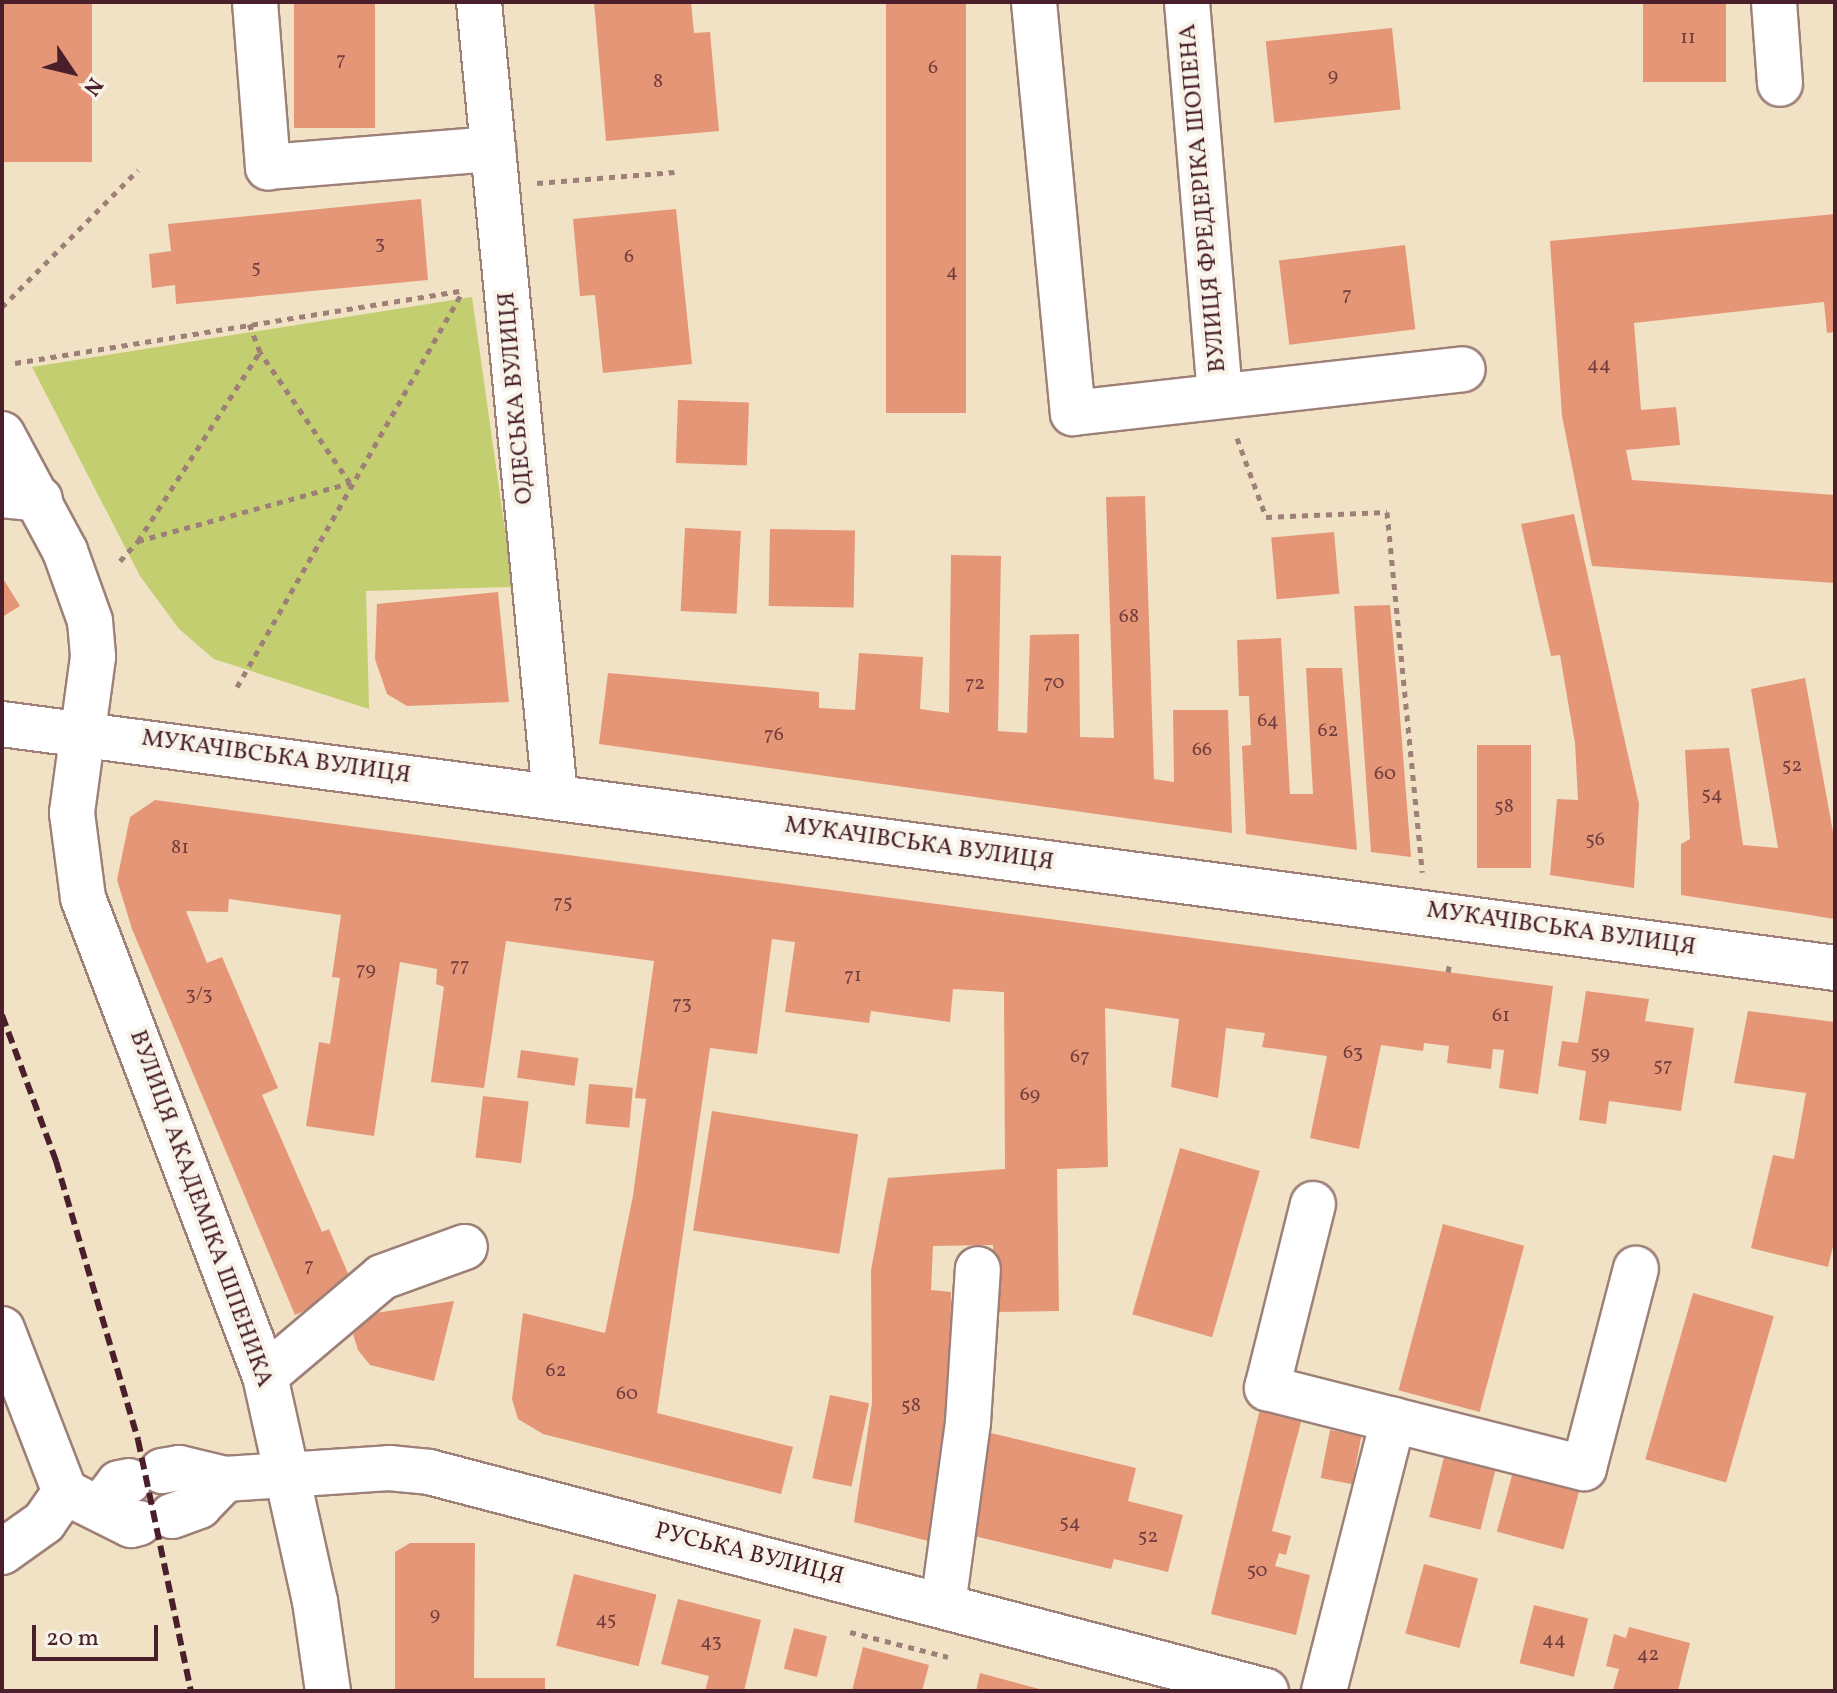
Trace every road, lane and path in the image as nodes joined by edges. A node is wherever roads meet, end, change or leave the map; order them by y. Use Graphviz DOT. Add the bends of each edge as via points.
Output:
graph roads {
  1 [pos="255,2"];
  2 [pos="479,2"];
  3 [pos="1034,2"];
  4 [pos="1187,2"];
  5 [pos="1774,2"];
  6 [pos="1780,84"];
  7 [pos="138,170"];
  8 [pos="495,171"];
  9 [pos="675,172"];
  10 [pos="313,189"];
  11 [pos="505,280"];
  12 [pos="464,290"];
  13 [pos="2,307"];
  14 [pos="249,324"];
  15 [pos="260,352"];
  16 [pos="15,363"];
  17 [pos="1463,369"];
  18 [pos="1220,395"];
  19 [pos="2,434"];
  20 [pos="350,483"];
  21 [pos="21,497"];
  22 [pos="138,541"];
  23 [pos="120,561"];
  24 [pos="237,687"];
  25 [pos="2,724"];
  26 [pos="83,732"];
  27 [pos="555,795"];
  28 [pos="1422,873"];
  29 [pos="1450,962"];
  30 [pos="1835,968"];
  31 [pos="1448,972"];
  32 [pos="1313,1204"];
  33 [pos="465,1247"];
  34 [pos="978,1269"];
  35 [pos="1636,1269"];
  36 [pos="2,1329"];
  37 [pos="265,1376"];
  38 [pos="1393,1420"];
  39 [pos="288,1474"];
  40 [pos="128,1498"];
  41 [pos="2,1552"];
  42 [pos="943,1605"];
  43 [pos="328,1691"];
  44 [pos="1266,1691"];
  45 [pos="1324,1691"];
  1 -- 8 [label="main road" via="268,167"];
  2 -- 8 [label="main road, ОДЕСЬКА ВУЛИЦЯ"];
  3 -- 18 [label="main road" via="1073,413"];
  4 -- 18 [label="main road, ВУЛИЦЯ ФРЕДЕРІКА ШОПЕНА"];
  5 -- 6 [label="main road"];
  7 -- 13 [label="path"];
  8 -- 9 [label="path"];
  8 -- 10 [label="main road"];
  8 -- 11 [label="main road, ОДЕСЬКА ВУЛИЦЯ"];
  11 -- 12 [label="path"];
  11 -- 27 [label="main road, ОДЕСЬКА ВУЛИЦЯ"];
  12 -- 14 [label="path"];
  12 -- 20 [label="path"];
  14 -- 15 [label="path"];
  14 -- 16 [label="path"];
  15 -- 20 [label="path"];
  15 -- 22 [label="path"];
  17 -- 18 [label="main road"];
  18 -- 28 [label="path" via="1266,517 1387,512"];
  19 -- 21 [label="main road, ВУЛИЦЯ АКАДЕМІКА ШПЕНИКА"];
  20 -- 22 [label="path"];
  20 -- 24 [label="path"];
  21 -- 26 [label="main road, ВУЛИЦЯ АКАДЕМІКА ШПЕНИКА" via="76,575 90,621 93,657"];
  22 -- 23 [label="path"];
  25 -- 26 [label="main road, МУКАЧІВСЬКА ВУЛИЦЯ"];
  26 -- 27 [label="main road, МУКАЧІВСЬКА ВУЛИЦЯ"];
  26 -- 37 [label="main road, ВУЛИЦЯ АКАДЕМІКА ШПЕНИКА" via="72,813 83,898"];
  27 -- 30 [label="main road, МУКАЧІВСЬКА ВУЛИЦЯ"];
  29 -- 31 [label="path"];
  32 -- 38 [label="main road" via="1267,1388"];
  33 -- 37 [label="main road" via="382,1277"];
  34 -- 42 [label="main road" via="968,1422"];
  35 -- 38 [label="main road" via="1584,1468"];
  36 -- 40 [label="main road"];
  37 -- 39 [label="main road, ВУЛИЦЯ АКАДЕМІКА ШПЕНИКА"];
  38 -- 45 [label="main road"];
  39 -- 40 [label="main road, РУСЬКА ВУЛИЦЯ" via="225,1479 179,1468"];
  39 -- 42 [label="main road, РУСЬКА ВУЛИЦЯ" via="389,1468 429,1472"];
  39 -- 43 [label="main road, ВУЛИЦЯ АКАДЕМІКА ШПЕНИКА"];
  40 -- 41 [label="main road" via="44,1522"];
  42 -- 44 [label="main road, РУСЬКА ВУЛИЦЯ"];
}
